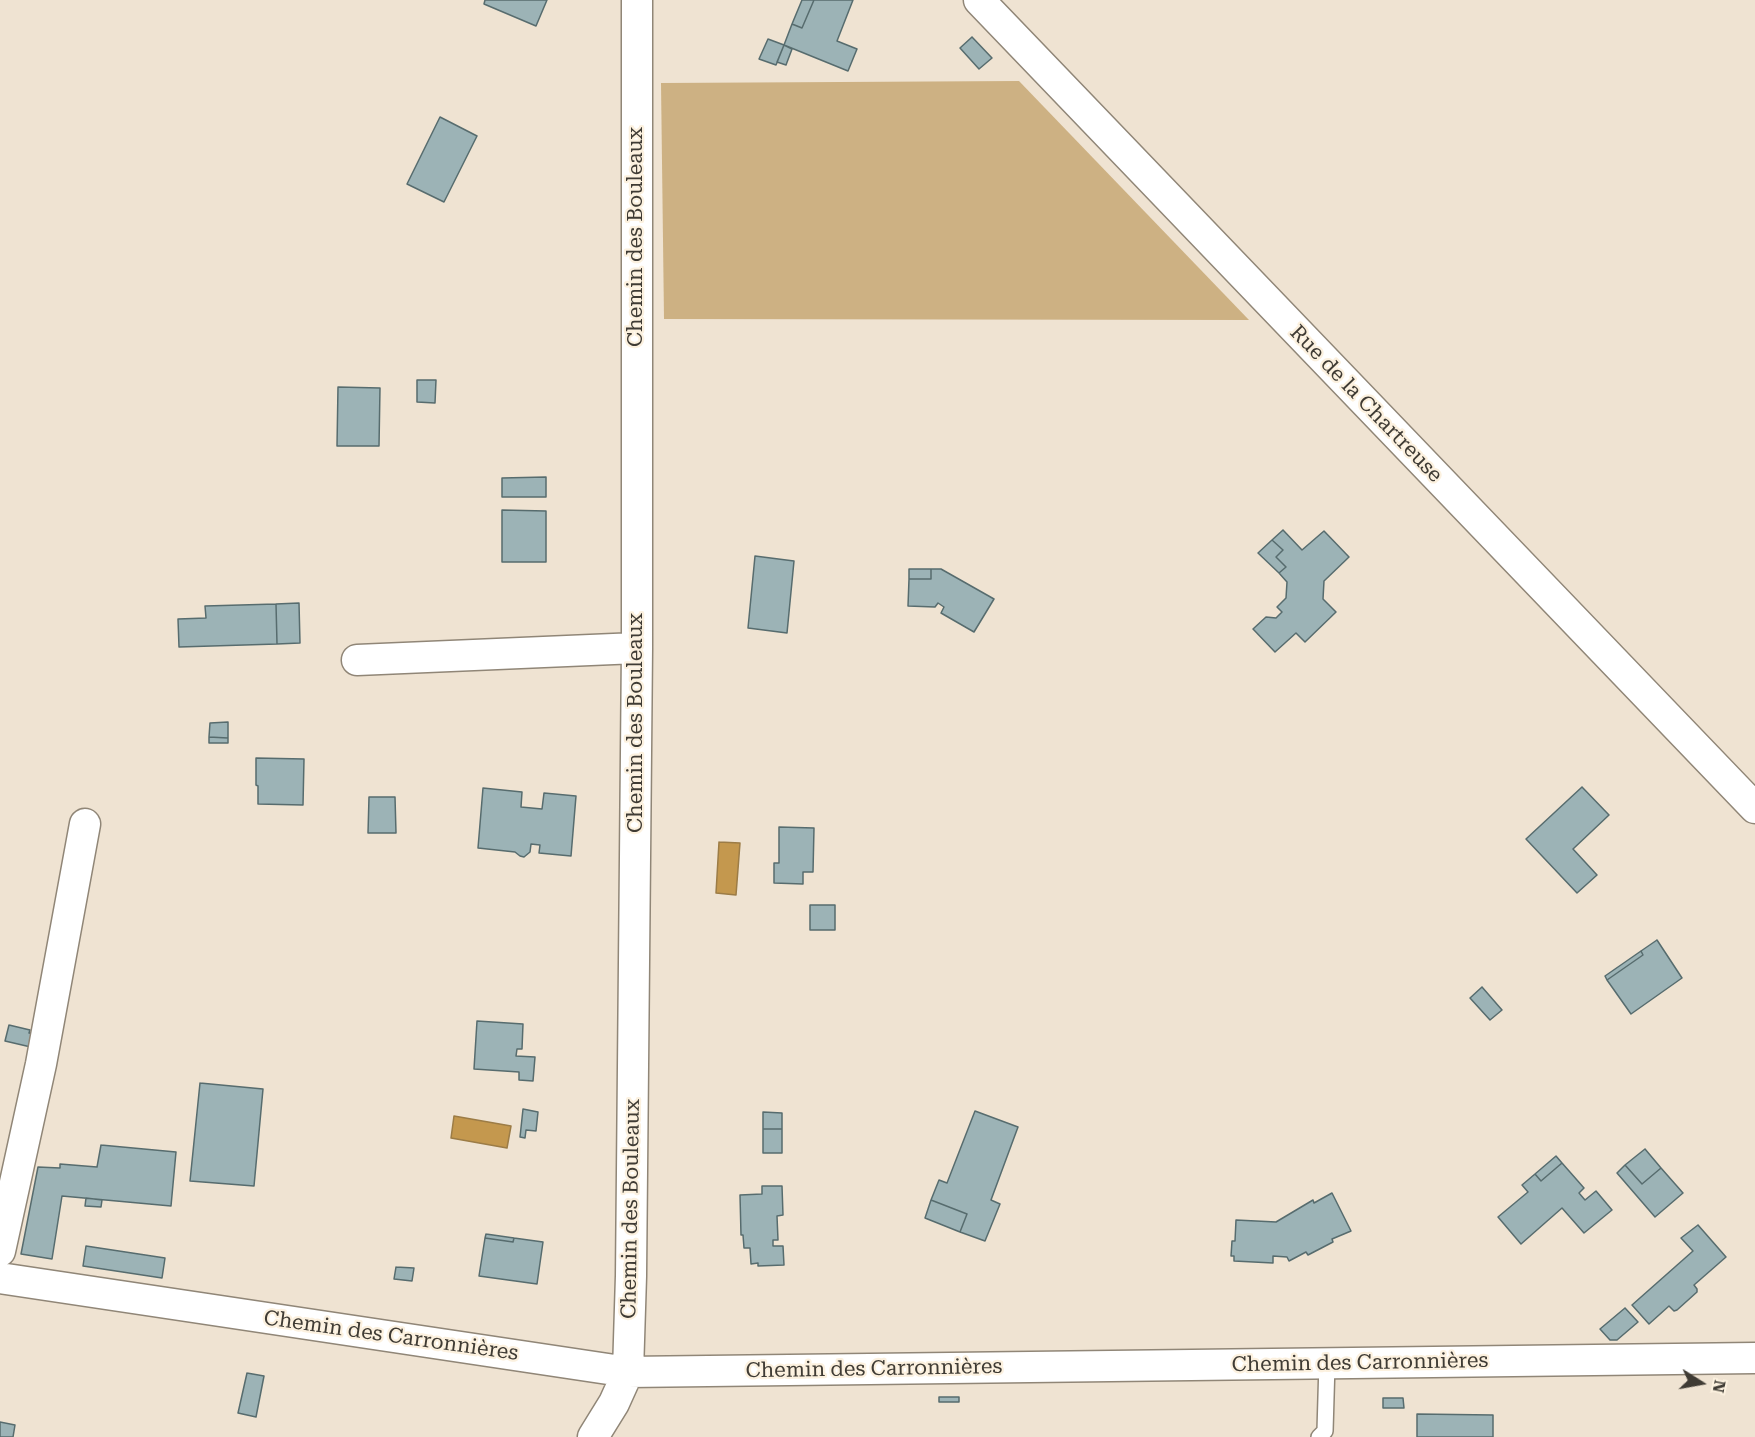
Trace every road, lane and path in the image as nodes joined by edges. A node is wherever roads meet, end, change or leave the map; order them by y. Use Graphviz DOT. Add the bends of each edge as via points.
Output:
graph roads {
  1 [pos="637,0"];
  2 [pos="979,0"];
  3 [pos="637,648"];
  4 [pos="357,660"];
  5 [pos="1755,808"];
  6 [pos="85,824"];
  7 [pos="0,1251"];
  8 [pos="0,1278"];
  9 [pos="1755,1358"];
  10 [pos="1327,1363"];
  11 [pos="628,1372"];
  12 [pos="1325,1435"];
  13 [pos="593,1437"];
  1 -- 3 [label="street, Chemin des Bouleaux"];
  2 -- 5 [label="street, Rue de la Chartreuse"];
  3 -- 4 [label="street"];
  3 -- 11 [label="street, Chemin des Bouleaux"];
  6 -- 7 [label="street" via="41,1064"];
  8 -- 11 [label="street, Chemin des Carronnières"];
  9 -- 10 [label="street, Chemin des Carronnières"];
  10 -- 11 [label="street, Chemin des Carronnières"];
  10 -- 12 [label="lane"];
  11 -- 13 [label="street, Chemin des Bouleaux"];
}
